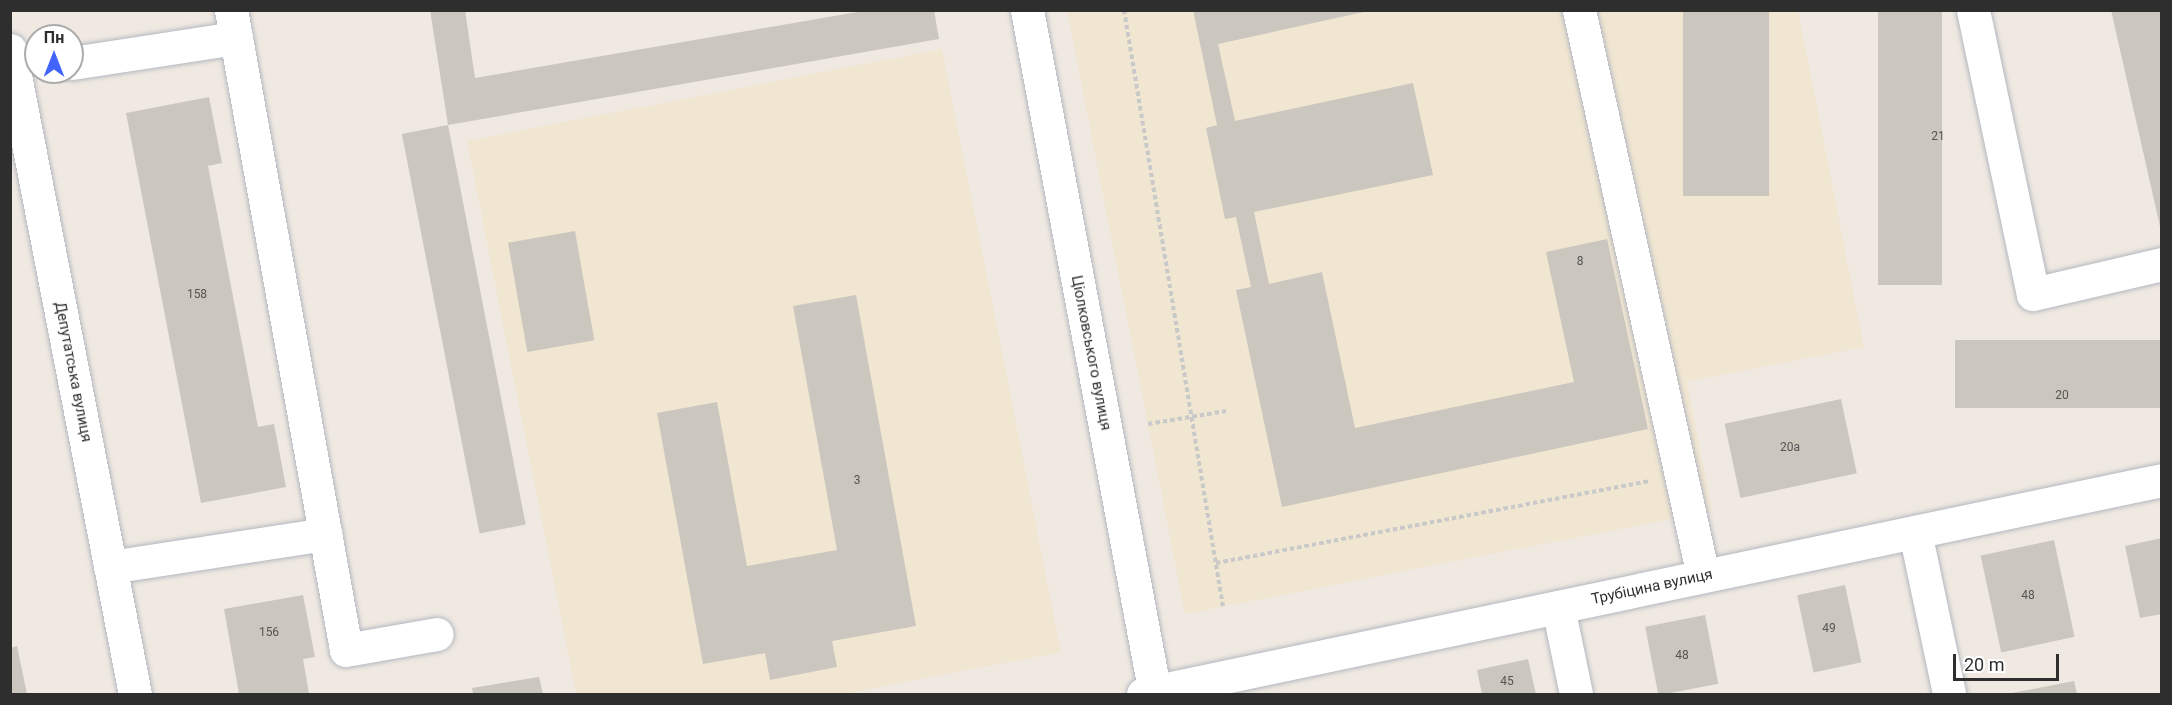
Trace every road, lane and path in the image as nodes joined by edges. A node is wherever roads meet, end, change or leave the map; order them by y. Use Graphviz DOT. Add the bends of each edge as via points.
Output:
graph roads {
  1 [pos="1027,10"];
  2 [pos="1124,10"];
  3 [pos="1579,10"];
  4 [pos="1973,10"];
  5 [pos="233,24"];
  6 [pos="84,60"];
  7 [pos="18,65"];
  8 [pos="2162,264"];
  9 [pos="1226,411"];
  10 [pos="1191,417"];
  11 [pos="1148,424"];
  12 [pos="1681,474"];
  13 [pos="2162,480"];
  14 [pos="1916,532"];
  15 [pos="325,534"];
  16 [pos="1216,563"];
  17 [pos="110,567"];
  18 [pos="1703,576"];
  19 [pos="1223,607"];
  20 [pos="1558,607"];
  21 [pos="437,634"];
  22 [pos="135,694"];
  23 [pos="1151,694"];
  24 [pos="1576,694"];
  25 [pos="1949,694"];
  1 -- 23 [label="street, Ціолковського вулиця"];
  2 -- 10 [label="path"];
  3 -- 12 [label="street"];
  4 -- 8 [label="street" via="2033,294"];
  5 -- 6 [label="street"];
  5 -- 15 [label="street"];
  7 -- 17 [label="street, Депутатська вулиця"];
  9 -- 10 [label="path"];
  10 -- 11 [label="path"];
  10 -- 16 [label="path"];
  12 -- 16 [label="path"];
  12 -- 18 [label="street"];
  13 -- 14 [label="street, Трубіцина вулиця"];
  14 -- 18 [label="street, Трубіцина вулиця"];
  14 -- 25 [label="street"];
  15 -- 17 [label="street"];
  15 -- 21 [label="street" via="345,650"];
  16 -- 19 [label="path"];
  17 -- 22 [label="street, Депутатська вулиця"];
  18 -- 20 [label="street, Трубіцина вулиця"];
  20 -- 23 [label="street, Трубіцина вулиця"];
  20 -- 24 [label="street"];
}
